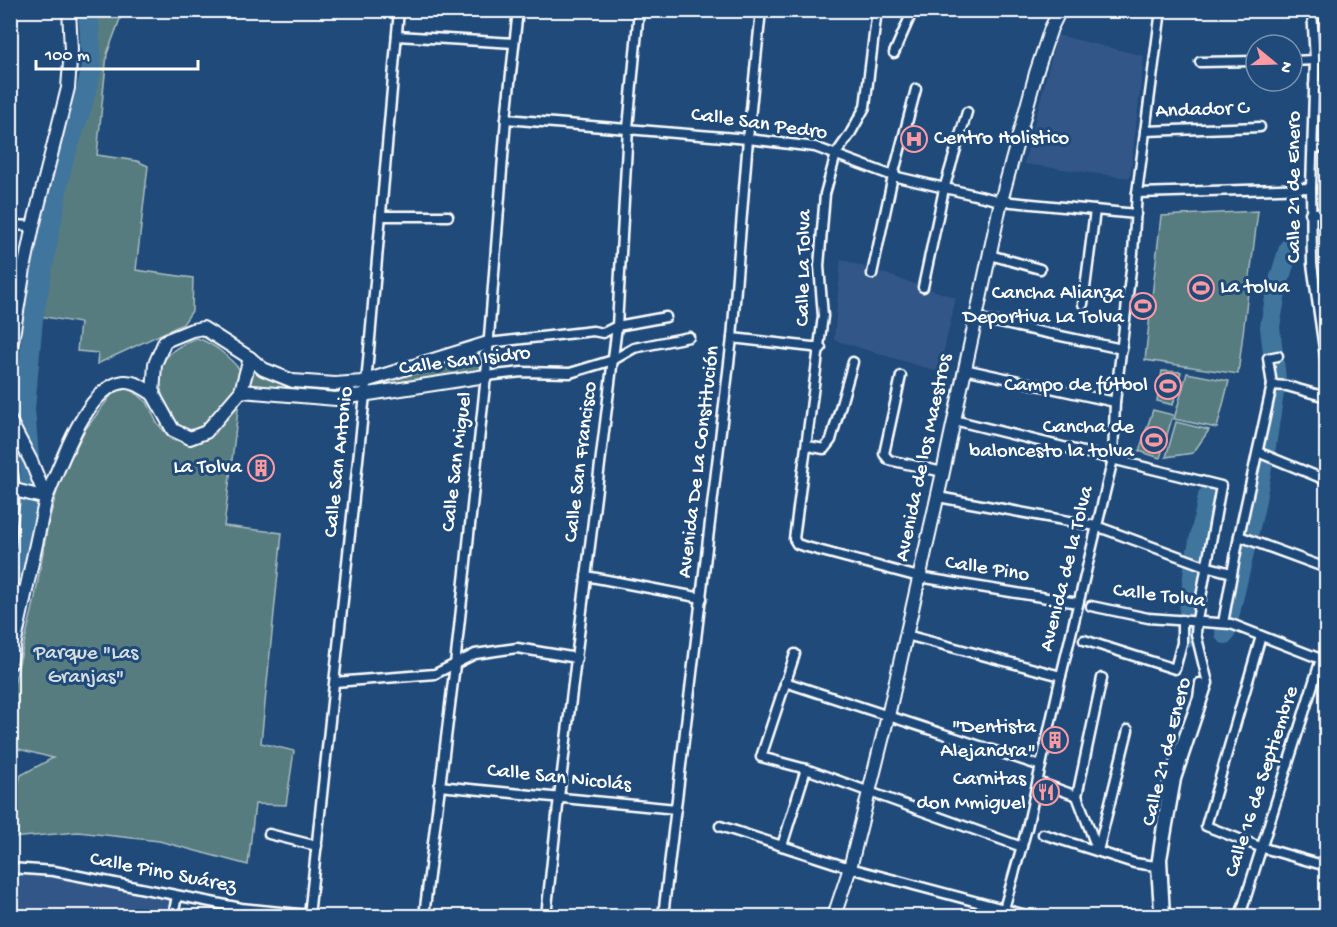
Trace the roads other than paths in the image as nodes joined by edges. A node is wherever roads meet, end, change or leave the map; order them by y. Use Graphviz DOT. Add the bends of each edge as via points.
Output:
graph roads {
  1 [pos="69,10"];
  2 [pos="399,10"];
  3 [pos="518,10"];
  4 [pos="639,10"];
  5 [pos="761,10"];
  6 [pos="877,10"];
  7 [pos="913,10"];
  8 [pos="1060,10"];
  9 [pos="1161,10"];
  10 [pos="1312,12"];
  11 [pos="1326,15"];
  12 [pos="397,36"];
  13 [pos="514,43"];
  14 [pos="894,53"];
  15 [pos="1304,60"];
  16 [pos="1315,60"];
  17 [pos="1244,61"];
  18 [pos="1200,62"];
  19 [pos="1314,85"];
  20 [pos="1326,85"];
  21 [pos="916,89"];
  22 [pos="967,112"];
  23 [pos="506,119"];
  24 [pos="1260,127"];
  25 [pos="628,128"];
  26 [pos="1145,131"];
  27 [pos="748,139"];
  28 [pos="1326,147"];
  29 [pos="1313,148"];
  30 [pos="836,154"];
  31 [pos="893,176"];
  32 [pos="1311,188"];
  33 [pos="944,189"];
  34 [pos="1137,193"];
  35 [pos="1001,201"];
  36 [pos="1095,210"];
  37 [pos="1311,213"];
  38 [pos="1326,213"];
  39 [pos="1136,214"];
  40 [pos="381,216"];
  41 [pos="448,216"];
  42 [pos="10,225"];
  43 [pos="33,226"];
  44 [pos="990,255"];
  45 [pos="1040,269"];
  46 [pos="872,274"];
  47 [pos="923,287"];
  48 [pos="1083,304"];
  49 [pos="666,317"];
  50 [pos="976,318"];
  51 [pos="617,326"];
  52 [pos="689,337"];
  53 [pos="732,338"];
  54 [pos="488,343"];
  55 [pos="820,348"];
  56 [pos="1122,349"];
  57 [pos="10,354"];
  58 [pos="1278,356"];
  59 [pos="250,357"];
  60 [pos="613,360"];
  61 [pos="853,362"];
  62 [pos="1326,363"];
  63 [pos="964,369"];
  64 [pos="486,376"];
  65 [pos="901,376"];
  66 [pos="366,381"];
  67 [pos="1272,384"];
  68 [pos="241,391"];
  69 [pos="153,394"];
  70 [pos="365,395"];
  71 [pos="1326,397"];
  72 [pos="1115,402"];
  73 [pos="954,420"];
  74 [pos="13,425"];
  75 [pos="808,446"];
  76 [pos="10,453"];
  77 [pos="1262,454"];
  78 [pos="1113,459"];
  79 [pos="943,472"];
  80 [pos="1326,480"];
  81 [pos="15,490"];
  82 [pos="37,497"];
  83 [pos="938,497"];
  84 [pos="1096,526"];
  85 [pos="794,534"];
  86 [pos="1239,536"];
  87 [pos="10,546"];
  88 [pos="1202,565"];
  89 [pos="1326,568"];
  90 [pos="1232,573"];
  91 [pos="586,576"];
  92 [pos="919,578"];
  93 [pos="10,585"];
  94 [pos="26,597"];
  95 [pos="702,597"];
  96 [pos="1078,603"];
  97 [pos="1090,606"];
  98 [pos="1188,620"];
  99 [pos="1227,623"];
  100 [pos="906,635"];
  101 [pos="1261,636"];
  102 [pos="1084,640"];
  103 [pos="795,654"];
  104 [pos="577,658"];
  105 [pos="1324,660"];
  106 [pos="10,664"];
  107 [pos="454,665"];
  108 [pos="1060,676"];
  109 [pos="335,682"];
  110 [pos="785,682"];
  111 [pos="1200,682"];
  112 [pos="1101,684"];
  113 [pos="1201,699"];
  114 [pos="888,716"];
  115 [pos="1128,730"];
  116 [pos="1041,766"];
  117 [pos="806,769"];
  118 [pos="439,786"];
  119 [pos="870,793"];
  120 [pos="1077,796"];
  121 [pos="559,797"];
  122 [pos="1036,802"];
  123 [pos="676,809"];
  124 [pos="720,826"];
  125 [pos="268,834"];
  126 [pos="1043,834"];
  127 [pos="1162,843"];
  128 [pos="318,846"];
  129 [pos="782,846"];
  130 [pos="1022,847"];
  131 [pos="1260,847"];
  132 [pos="1098,851"];
  133 [pos="1156,866"];
  134 [pos="1326,866"];
  135 [pos="850,867"];
  136 [pos="10,868"];
  137 [pos="177,896"];
  138 [pos="240,912"];
  139 [pos="1003,914"];
  140 [pos="173,916"];
  141 [pos="309,916"];
  142 [pos="424,916"];
  143 [pos="546,916"];
  144 [pos="663,916"];
  145 [pos="834,916"];
  146 [pos="1030,916"];
  147 [pos="1157,916"];
  148 [pos="1165,916"];
  149 [pos="1240,916"];
  1 -- 43 [label="street" via="68,88"];
  2 -- 12 [label="street, Calle San Antonio"];
  3 -- 13 [label="street, Calle San Miguel"];
  4 -- 25 [label="street, Calle San Francisco"];
  5 -- 27 [label="street, Avenida De La Constitución"];
  6 -- 30 [label="street, Calle La Tolva" via="865,106"];
  7 -- 14 [label="street"];
  8 -- 35 [label="street, Avenida de los Maestros" via="1036,73"];
  9 -- 26 [label="street, Avenida de la Tolva"];
  10 -- 11 [label="street"];
  10 -- 16 [label="street, Calle 21 de Enero"];
  12 -- 13 [label="street"];
  12 -- 40 [label="street, Calle San Antonio"];
  13 -- 23 [label="street, Calle San Miguel"];
  15 -- 16 [label="street"];
  16 -- 19 [label="street, Calle 21 de Enero"];
  17 -- 18 [label="street"];
  19 -- 20 [label="street"];
  19 -- 29 [label="street, Calle 21 de Enero"];
  21 -- 31 [label="street"];
  22 -- 33 [label="street"];
  23 -- 25 [label="street, Calle San Pedro"];
  23 -- 54 [label="street, Calle San Miguel"];
  24 -- 26 [label="street, Andador C"];
  25 -- 27 [label="street, Calle San Pedro"];
  25 -- 51 [label="street, Calle San Francisco"];
  26 -- 34 [label="street, Avenida de la Tolva"];
  27 -- 30 [label="street, Calle San Pedro" via="814,147"];
  27 -- 53 [label="street, Avenida De La Constitución"];
  28 -- 29 [label="street"];
  29 -- 32 [label="street, Calle 21 de Enero"];
  30 -- 31 [label="street, Calle San Pedro"];
  30 -- 55 [label="street, Calle La Tolva" via="825,194 822,225"];
  31 -- 33 [label="street, Calle San Pedro"];
  31 -- 46 [label="street"];
  32 -- 34 [label="street"];
  32 -- 37 [label="street, Calle 21 de Enero"];
  33 -- 35 [label="street, Calle San Pedro"];
  33 -- 47 [label="street"];
  34 -- 39 [label="street, Avenida de la Tolva"];
  35 -- 36 [label="street, Calle San Pedro"];
  35 -- 44 [label="street, Avenida de los Maestros"];
  36 -- 39 [label="street, Calle San Pedro"];
  36 -- 48 [label="street"];
  37 -- 38 [label="street"];
  37 -- 62 [label="street, Calle 21 de Enero" via="1312,264"];
  39 -- 56 [label="street, Avenida de la Tolva"];
  40 -- 41 [label="street"];
  40 -- 66 [label="street, Calle San Antonio"];
  42 -- 43 [label="street"];
  43 -- 57 [label="street"];
  44 -- 45 [label="street"];
  44 -- 50 [label="street, Avenida de los Maestros"];
  49 -- 51 [label="street, Calle San Isidro"];
  50 -- 56 [label="street"];
  50 -- 63 [label="street, Avenida de los Maestros"];
  51 -- 54 [label="street, Calle San Isidro" via="603,333"];
  51 -- 60 [label="street, Calle San Francisco"];
  52 -- 60 [label="street, Calle San Isidro" via="634,348"];
  53 -- 55 [label="street"];
  53 -- 95 [label="street, Avenida De La Constitución"];
  54 -- 64 [label="street, Calle San Miguel"];
  54 -- 66 [label="street, Calle San Isidro"];
  55 -- 75 [label="street, Calle La Tolva"];
  56 -- 72 [label="street, Avenida de la Tolva"];
  58 -- 67 [label="street" via="1268,358"];
  59 -- 66 [label="street, Calle San Isidro" via="263,369 293,381"];
  59 -- 68 [label="street"];
  59 -- 69 [label="street" via="202,328 192,330 165,341 155,364"];
  60 -- 64 [label="street, Calle San Isidro" via="570,373"];
  60 -- 91 [label="street, Calle San Francisco"];
  61 -- 75 [label="street" via="831,440 824,449"];
  63 -- 72 [label="street"];
  63 -- 73 [label="street, Avenida de los Maestros"];
  64 -- 70 [label="street, Calle San Isidro"];
  64 -- 107 [label="street, Calle San Miguel"];
  65 -- 79 [label="street" via="884,454 890,460"];
  66 -- 70 [label="street, Calle San Antonio"];
  67 -- 71 [label="street"];
  67 -- 77 [label="street"];
  68 -- 69 [label="street" via="206,432 190,438 172,430"];
  68 -- 70 [label="street, Calle San Isidro" via="336,399"];
  69 -- 82 [label="street" via="136,383 123,382 106,388 91,405"];
  70 -- 109 [label="street, Calle San Antonio"];
  72 -- 78 [label="street, Avenida de la Tolva"];
  73 -- 78 [label="street"];
  73 -- 79 [label="street, Avenida de los Maestros"];
  74 -- 82 [label="street" via="32,461"];
  75 -- 85 [label="street, Calle La Tolva"];
  76 -- 81 [label="street"];
  77 -- 80 [label="street"];
  77 -- 86 [label="street"];
  78 -- 84 [label="street, Avenida de la Tolva"];
  78 -- 88 [label="street" via="1221,486"];
  79 -- 83 [label="street, Avenida de los Maestros"];
  81 -- 82 [label="street"];
  81 -- 87 [label="street"];
  82 -- 94 [label="street"];
  83 -- 84 [label="street"];
  83 -- 92 [label="street, Avenida de los Maestros"];
  84 -- 88 [label="street"];
  84 -- 96 [label="street, Avenida de la Tolva"];
  85 -- 92 [label="street, Calle Pino" via="797,544"];
  86 -- 89 [label="street"];
  86 -- 90 [label="street"];
  88 -- 90 [label="street"];
  88 -- 98 [label="street"];
  90 -- 99 [label="street"];
  91 -- 95 [label="street"];
  91 -- 104 [label="street, Calle San Francisco"];
  92 -- 96 [label="street, Calle Pino"];
  92 -- 100 [label="street, Avenida de los Maestros"];
  93 -- 94 [label="street"];
  94 -- 106 [label="street"];
  95 -- 123 [label="street, Avenida De La Constitución"];
  96 -- 108 [label="street, Avenida de la Tolva"];
  97 -- 98 [label="street, Calle Tolva" via="1148,618"];
  98 -- 99 [label="street, Calle Tolva"];
  98 -- 102 [label="street" via="1175,669"];
  98 -- 113 [label="street, Calle 21 de Enero" via="1196,634 1208,683"];
  99 -- 101 [label="street, Calle Tolva"];
  100 -- 108 [label="street"];
  100 -- 114 [label="street, Avenida de los Maestros"];
  101 -- 105 [label="street, Calle Tolva"];
  101 -- 131 [label="street" via="1206,826"];
  103 -- 110 [label="street"];
  104 -- 107 [label="street" via="517,648 474,654"];
  104 -- 121 [label="street, Calle San Francisco"];
  105 -- 131 [label="street, Calle 16 de Septiembre"];
  107 -- 109 [label="street" via="435,674"];
  107 -- 118 [label="street, Calle San Miguel"];
  108 -- 116 [label="street, Avenida de la Tolva"];
  109 -- 128 [label="street, Calle San Antonio"];
  110 -- 114 [label="street"];
  110 -- 117 [label="street" via="761,757"];
  111 -- 113 [label="street"];
  112 -- 120 [label="street"];
  113 -- 127 [label="street" via="1169,777"];
  114 -- 116 [label="street"];
  114 -- 119 [label="street, Avenida de los Maestros"];
  115 -- 132 [label="street"];
  116 -- 130 [label="street, Avenida de la Tolva"];
  117 -- 119 [label="street"];
  117 -- 129 [label="street"];
  118 -- 121 [label="street, Calle San Nicolás"];
  118 -- 142 [label="street, Calle San Miguel"];
  119 -- 130 [label="street"];
  119 -- 135 [label="street, Avenida de los Maestros"];
  120 -- 122 [label="street" via="1041,783"];
  120 -- 132 [label="street"];
  121 -- 123 [label="street, Calle San Nicolás"];
  121 -- 143 [label="street, Calle San Francisco"];
  123 -- 144 [label="street, Avenida De La Constitución"];
  124 -- 129 [label="street"];
  125 -- 128 [label="street"];
  126 -- 132 [label="street"];
  127 -- 133 [label="street"];
  127 -- 148 [label="street, Calle 21 de Enero"];
  128 -- 141 [label="street, Calle San Antonio"];
  129 -- 135 [label="street"];
  130 -- 139 [label="street, Avenida de la Tolva"];
  131 -- 134 [label="street"];
  131 -- 149 [label="street, Calle 16 de Septiembre"];
  132 -- 133 [label="street"];
  133 -- 147 [label="street"];
  135 -- 139 [label="street"];
  135 -- 145 [label="street, Avenida de los Maestros"];
  136 -- 137 [label="street, Calle Pino Suárez" via="54,871"];
  137 -- 138 [label="street, Calle Pino Suárez"];
  137 -- 140 [label="street"];
  138 -- 141 [label="street, Calle Pino Suárez"];
  139 -- 146 [label="street"];
}
